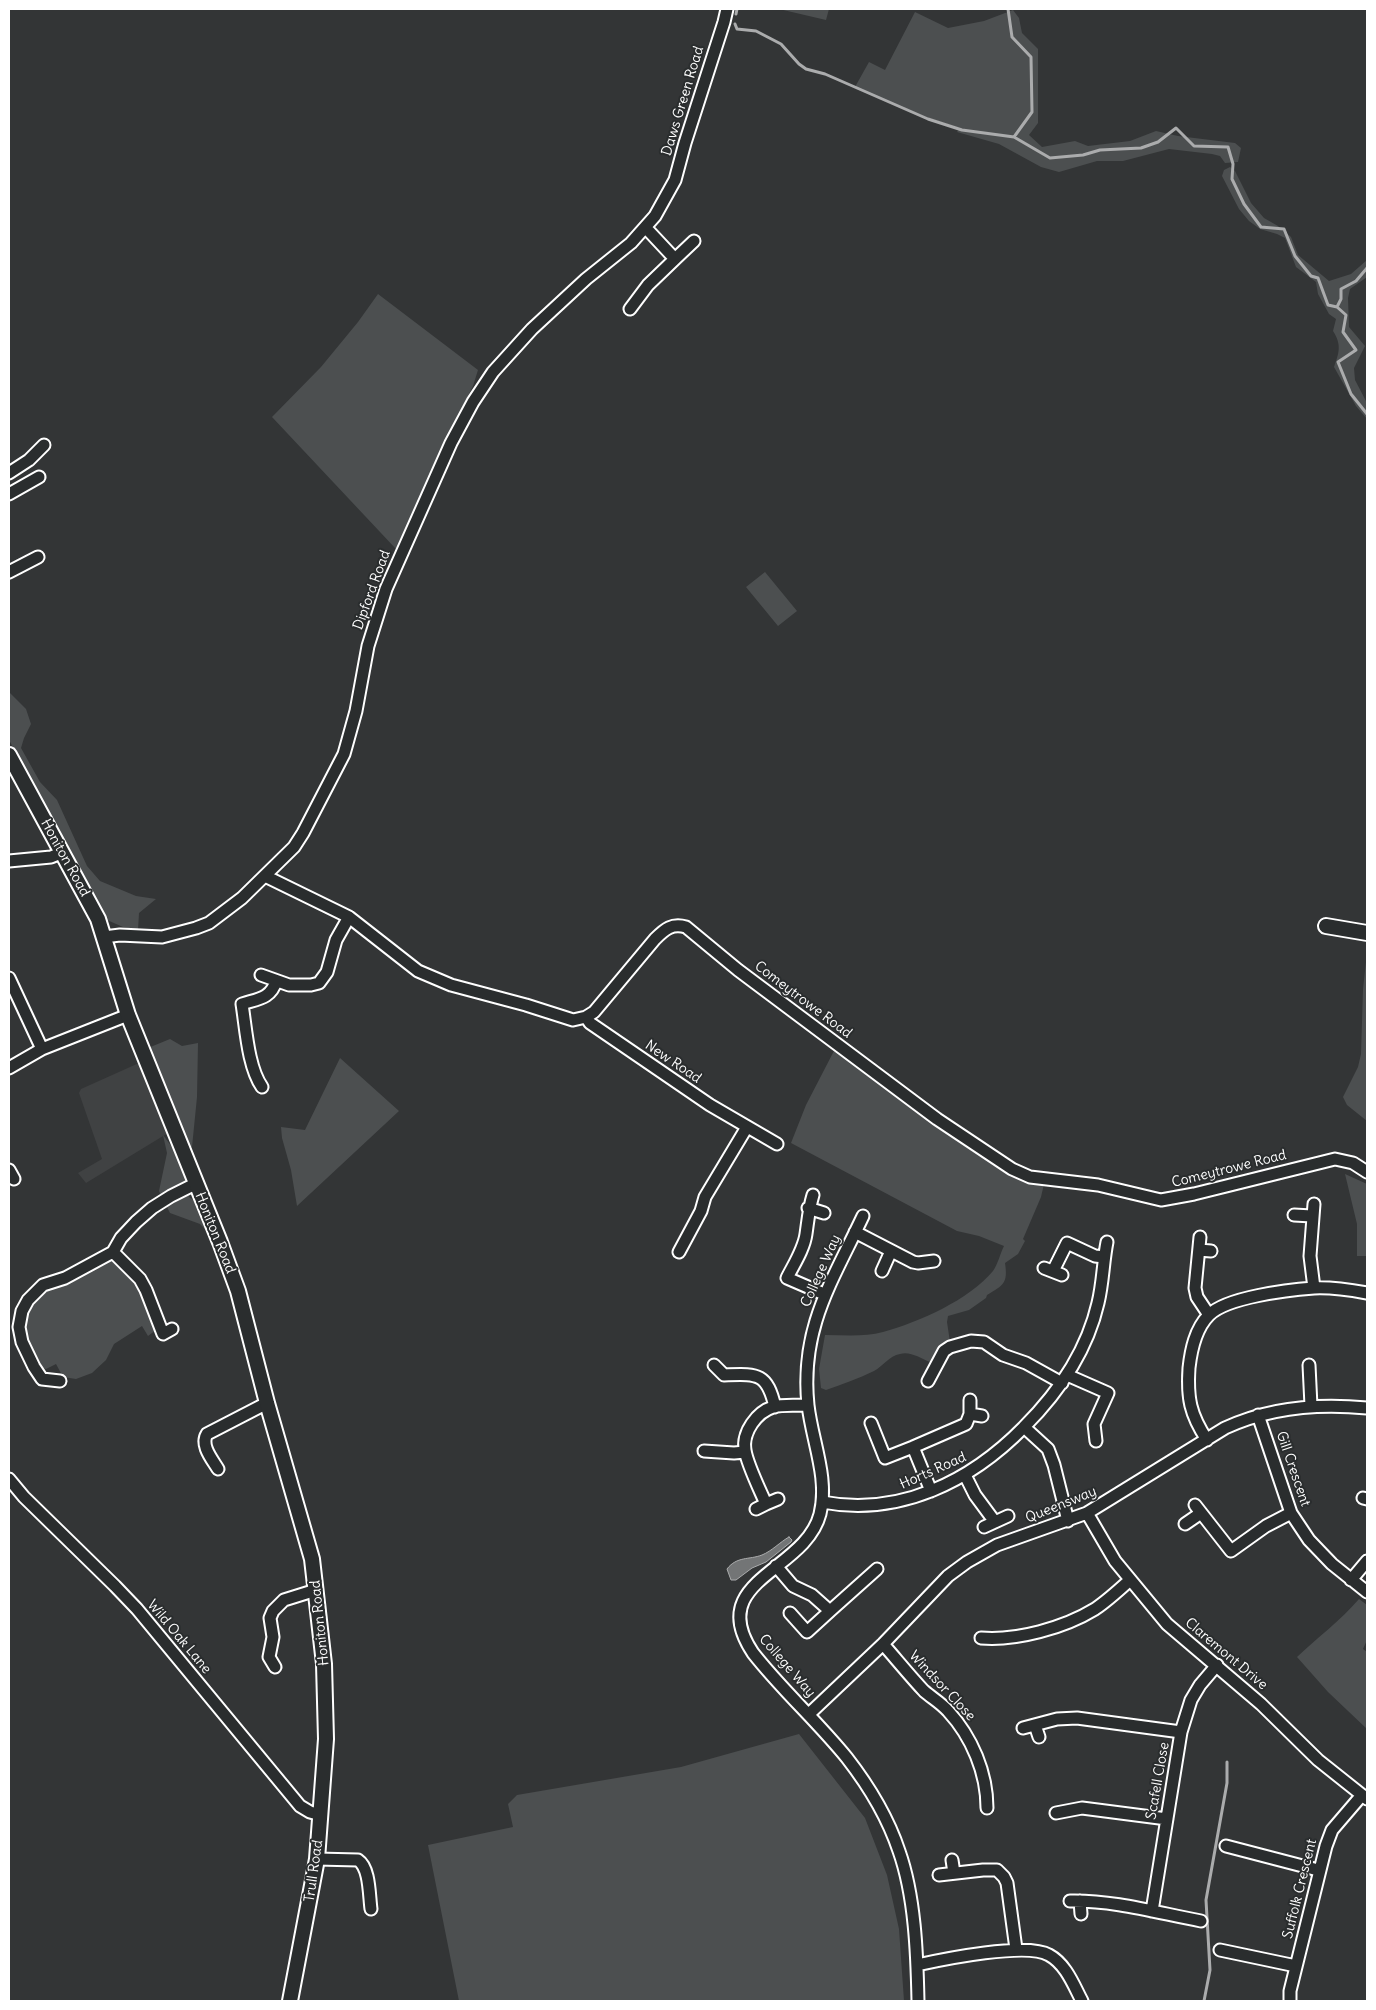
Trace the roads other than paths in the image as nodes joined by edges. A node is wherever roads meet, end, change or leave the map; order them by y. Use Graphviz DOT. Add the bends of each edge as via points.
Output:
graph roads {
  1 [pos="726,9"];
  2 [pos="665,200"];
  3 [pos="646,228"];
  4 [pos="694,241"];
  5 [pos="675,259"];
  6 [pos="630,309"];
  7 [pos="46,461"];
  8 [pos="9,473"];
  9 [pos="40,477"];
  10 [pos="9,494"];
  11 [pos="38,557"];
  12 [pos="9,572"];
  13 [pos="9,755"];
  14 [pos="61,853"];
  15 [pos="9,861"];
  16 [pos="265,876"];
  17 [pos="349,917"];
  18 [pos="1326,926"];
  19 [pos="1367,933"];
  20 [pos="104,937"];
  21 [pos="261,975"];
  22 [pos="9,978"];
  23 [pos="276,982"];
  24 [pos="128,1015"];
  25 [pos="586,1017"];
  26 [pos="42,1049"];
  27 [pos="9,1068"];
  28 [pos="262,1087"];
  29 [pos="747,1127"];
  30 [pos="777,1144"];
  31 [pos="1367,1172"];
  32 [pos="195,1184"];
  33 [pos="813,1195"];
  34 [pos="808,1208"];
  35 [pos="824,1213"];
  36 [pos="1294,1215"];
  37 [pos="863,1216"];
  38 [pos="855,1232"];
  39 [pos="1200,1237"];
  40 [pos="1107,1242"];
  41 [pos="1199,1250"];
  42 [pos="891,1251"];
  43 [pos="1211,1251"];
  44 [pos="113,1252"];
  45 [pos="679,1252"];
  46 [pos="1104,1257"];
  47 [pos="934,1261"];
  48 [pos="882,1271"];
  49 [pos="1053,1271"];
  50 [pos="1314,1288"];
  51 [pos="1367,1293"];
  52 [pos="824,1294"];
  53 [pos="1209,1315"];
  54 [pos="163,1334"];
  55 [pos="714,1365"];
  56 [pos="1309,1365"];
  57 [pos="1064,1379"];
  58 [pos="60,1381"];
  59 [pos="928,1381"];
  60 [pos="970,1400"];
  61 [pos="267,1403"];
  62 [pos="808,1405"];
  63 [pos="1311,1406"];
  64 [pos="775,1407"];
  65 [pos="1367,1408"];
  66 [pos="1258,1414"];
  67 [pos="871,1423"];
  68 [pos="1024,1427"];
  69 [pos="1206,1440"];
  70 [pos="1096,1441"];
  71 [pos="913,1447"];
  72 [pos="704,1451"];
  73 [pos="745,1452"];
  74 [pos="218,1469"];
  75 [pos="965,1475"];
  76 [pos="9,1479"];
  77 [pos="931,1490"];
  78 [pos="778,1499"];
  79 [pos="822,1502"];
  80 [pos="1087,1513"];
  81 [pos="1291,1513"];
  82 [pos="1008,1516"];
  83 [pos="1068,1521"];
  84 [pos="995,1522"];
  85 [pos="1185,1524"];
  86 [pos="984,1527"];
  87 [pos="1367,1561"];
  88 [pos="776,1566"];
  89 [pos="877,1569"];
  90 [pos="1130,1580"];
  91 [pos="1352,1580"];
  92 [pos="316,1590"];
  93 [pos="1367,1592"];
  94 [pos="830,1611"];
  95 [pos="790,1614"];
  96 [pos="981,1638"];
  97 [pos="883,1644"];
  98 [pos="259,1664"];
  99 [pos="1216,1665"];
  100 [pos="809,1714"];
  101 [pos="1035,1725"];
  102 [pos="1023,1728"];
  103 [pos="1182,1732"];
  104 [pos="1039,1737"];
  105 [pos="326,1739"];
  106 [pos="1364,1797"];
  107 [pos="987,1808"];
  108 [pos="1056,1813"];
  109 [pos="321,1815"];
  110 [pos="1167,1819"];
  111 [pos="1226,1846"];
  112 [pos="317,1859"];
  113 [pos="952,1860"];
  114 [pos="1318,1870"];
  115 [pos="954,1873"];
  116 [pos="939,1875"];
  117 [pos="371,1908"];
  118 [pos="1152,1910"];
  119 [pos="1081,1914"];
  120 [pos="1201,1921"];
  121 [pos="1016,1949"];
  122 [pos="1226,1955"];
  123 [pos="917,1965"];
  124 [pos="1296,1966"];
  125 [pos="290,2001"];
  126 [pos="918,2001"];
  127 [pos="1082,2001"];
  128 [pos="1290,2001"];
  1 -- 2 [label="street, Daws Green Road" via="675,180"];
  2 -- 3 [label="street, Dipford Road"];
  3 -- 5 [label="street"];
  3 -- 16 [label="street, Dipford Road" via="532,330 493,372 473,402 451,443 386,590 368,646 344,754 294,848"];
  4 -- 5 [label="street"];
  5 -- 6 [label="street" via="648,285"];
  7 -- 8 [label="street" via="40,449"];
  9 -- 10 [label="street"];
  11 -- 12 [label="street"];
  13 -- 14 [label="street, Honiton Road"];
  14 -- 15 [label="street" via="51,858"];
  14 -- 20 [label="street, Honiton Road" via="88,898"];
  16 -- 17 [label="street"];
  16 -- 20 [label="street, Dipford Road" via="222,914 196,928 162,937"];
  17 -- 23 [label="street" via="336,940 327,972 319,982 311,985"];
  17 -- 25 [label="street" via="418,971 451,986 564,1018"];
  18 -- 19 [label="street"];
  20 -- 24 [label="street, Honiton Road"];
  21 -- 23 [label="street"];
  22 -- 26 [label="street"];
  23 -- 28 [label="street" via="270,994 237,1005 256,1079"];
  24 -- 26 [label="street"];
  24 -- 32 [label="street, Honiton Road"];
  25 -- 29 [label="street, New Road" via="590,1023 710,1105"];
  25 -- 31 [label="street, Comeytrowe Road" via="598,1008 655,938 664,930 678,925 694,932 738,970 937,1119 1012,1169 1030,1177 1098,1185 1161,1200 1336,1159 1354,1163"];
  26 -- 27 [label="street"];
  29 -- 30 [label="street, New Road"];
  29 -- 45 [label="street" via="715,1179"];
  32 -- 44 [label="street" via="152,1208 126,1233"];
  32 -- 61 [label="street, Honiton Road" via="238,1292"];
  33 -- 34 [label="street"];
  34 -- 35 [label="street"];
  34 -- 52 [label="street" via="803,1245 784,1283"];
  36 -- 50 [label="street" via="1313,1210 1310,1256"];
  37 -- 38 [label="street, College Way"];
  38 -- 42 [label="street"];
  38 -- 52 [label="street, College Way"];
  39 -- 41 [label="street"];
  40 -- 46 [label="street, Horts Road"];
  41 -- 43 [label="street"];
  41 -- 53 [label="street" via="1195,1288"];
  42 -- 47 [label="street" via="918,1267"];
  42 -- 48 [label="street"];
  44 -- 54 [label="street" via="140,1279"];
  44 -- 58 [label="street" via="65,1278 43,1285 34,1292 22,1311 19,1327 22,1342 34,1367 42,1379"];
  46 -- 49 [label="street" via="1095,1256 1069,1238"];
  46 -- 57 [label="street, Horts Road" via="1092,1328"];
  50 -- 51 [label="street"];
  50 -- 53 [label="street" via="1240,1300"];
  52 -- 62 [label="street, College Way" via="811,1336"];
  53 -- 69 [label="street" via="1193,1343 1188,1383 1191,1411"];
  55 -- 64 [label="street" via="722,1380 753,1375 767,1382"];
  56 -- 63 [label="street"];
  57 -- 59 [label="street" via="1003,1354 994,1341 971,1341 944,1351 930,1366"];
  57 -- 68 [label="street, Horts Road"];
  57 -- 70 [label="street" via="1110,1389 1094,1424"];
  60 -- 71 [label="street" via="976,1415 966,1424"];
  61 -- 74 [label="street" via="204,1438"];
  61 -- 92 [label="street, Honiton Road" via="304,1528"];
  62 -- 64 [label="street"];
  62 -- 79 [label="street, College Way" via="824,1488"];
  63 -- 65 [label="street, Queensway"];
  63 -- 66 [label="street, Queensway"];
  64 -- 73 [label="street" via="754,1421 746,1438"];
  66 -- 69 [label="street, Queensway" via="1224,1428"];
  66 -- 81 [label="street, Gill Crescent"];
  67 -- 71 [label="street" via="887,1462"];
  68 -- 75 [label="street, Horts Road" via="998,1453"];
  68 -- 83 [label="street" via="1048,1449"];
  69 -- 80 [label="street, Queensway"];
  71 -- 77 [label="street"];
  72 -- 73 [label="street"];
  73 -- 78 [label="street" via="761,1506"];
  75 -- 77 [label="street, Horts Road"];
  75 -- 84 [label="street"];
  76 -- 109 [label="street, Wild Oak Lane" via="137,1610 300,1806"];
  77 -- 79 [label="street, Horts Road" via="897,1502 873,1506"];
  79 -- 88 [label="street, College Way" via="819,1516 806,1540"];
  80 -- 83 [label="street, Queensway"];
  80 -- 90 [label="street, Claremont Drive"];
  81 -- 85 [label="street" via="1266,1526 1234,1556 1198,1509"];
  81 -- 91 [label="street, Gill Crescent" via="1310,1540"];
  82 -- 84 [label="street"];
  83 -- 97 [label="street, Queensway" via="997,1545 967,1562"];
  84 -- 86 [label="street"];
  87 -- 91 [label="street"];
  88 -- 94 [label="street" via="793,1586 812,1595"];
  88 -- 100 [label="street, College Way" via="748,1593 739,1614 739,1626 753,1653"];
  89 -- 94 [label="street"];
  90 -- 96 [label="street" via="1096,1608 1072,1621 993,1644"];
  90 -- 99 [label="street, Claremont Drive" via="1172,1630"];
  91 -- 93 [label="street, Gill Crescent"];
  92 -- 98 [label="street" via="284,1600 273,1611 270,1618 272,1662"];
  92 -- 105 [label="street, Honiton Road" via="324,1664"];
  94 -- 95 [label="street" via="811,1635"];
  97 -- 100 [label="street, Queensway"];
  97 -- 107 [label="street, Windsor Close" via="923,1690 962,1727 976,1753 987,1794"];
  99 -- 103 [label="street, Scafell Close" via="1191,1700"];
  99 -- 106 [label="street, Claremont Drive" via="1267,1708 1318,1760"];
  100 -- 123 [label="street, College Way" via="848,1759 879,1806 899,1850 908,1885"];
  101 -- 102 [label="street"];
  101 -- 103 [label="street" via="1077,1718"];
  101 -- 104 [label="street"];
  103 -- 110 [label="street, Scafell Close"];
  105 -- 109 [label="street, Trull Road"];
  106 -- 114 [label="street, Suffolk Crescent" via="1332,1830"];
  108 -- 110 [label="street" via="1070,1816 1082,1808"];
  109 -- 112 [label="street, Trull Road"];
  110 -- 118 [label="street, Scafell Close"];
  111 -- 114 [label="street"];
  112 -- 117 [label="street" via="366,1859"];
  112 -- 125 [label="street, Trull Road"];
  113 -- 115 [label="street"];
  114 -- 124 [label="street, Suffolk Crescent"];
  115 -- 116 [label="street"];
  115 -- 121 [label="street" via="997,1870 1004,1877"];
  118 -- 119 [label="street" via="1091,1900 1075,1901"];
  118 -- 120 [label="street" via="1185,1923"];
  121 -- 123 [label="street"];
  121 -- 127 [label="street" via="1050,1955 1063,1967"];
  122 -- 124 [label="street"];
  123 -- 126 [label="street, College Way"];
  124 -- 128 [label="street, Suffolk Crescent"];
}
